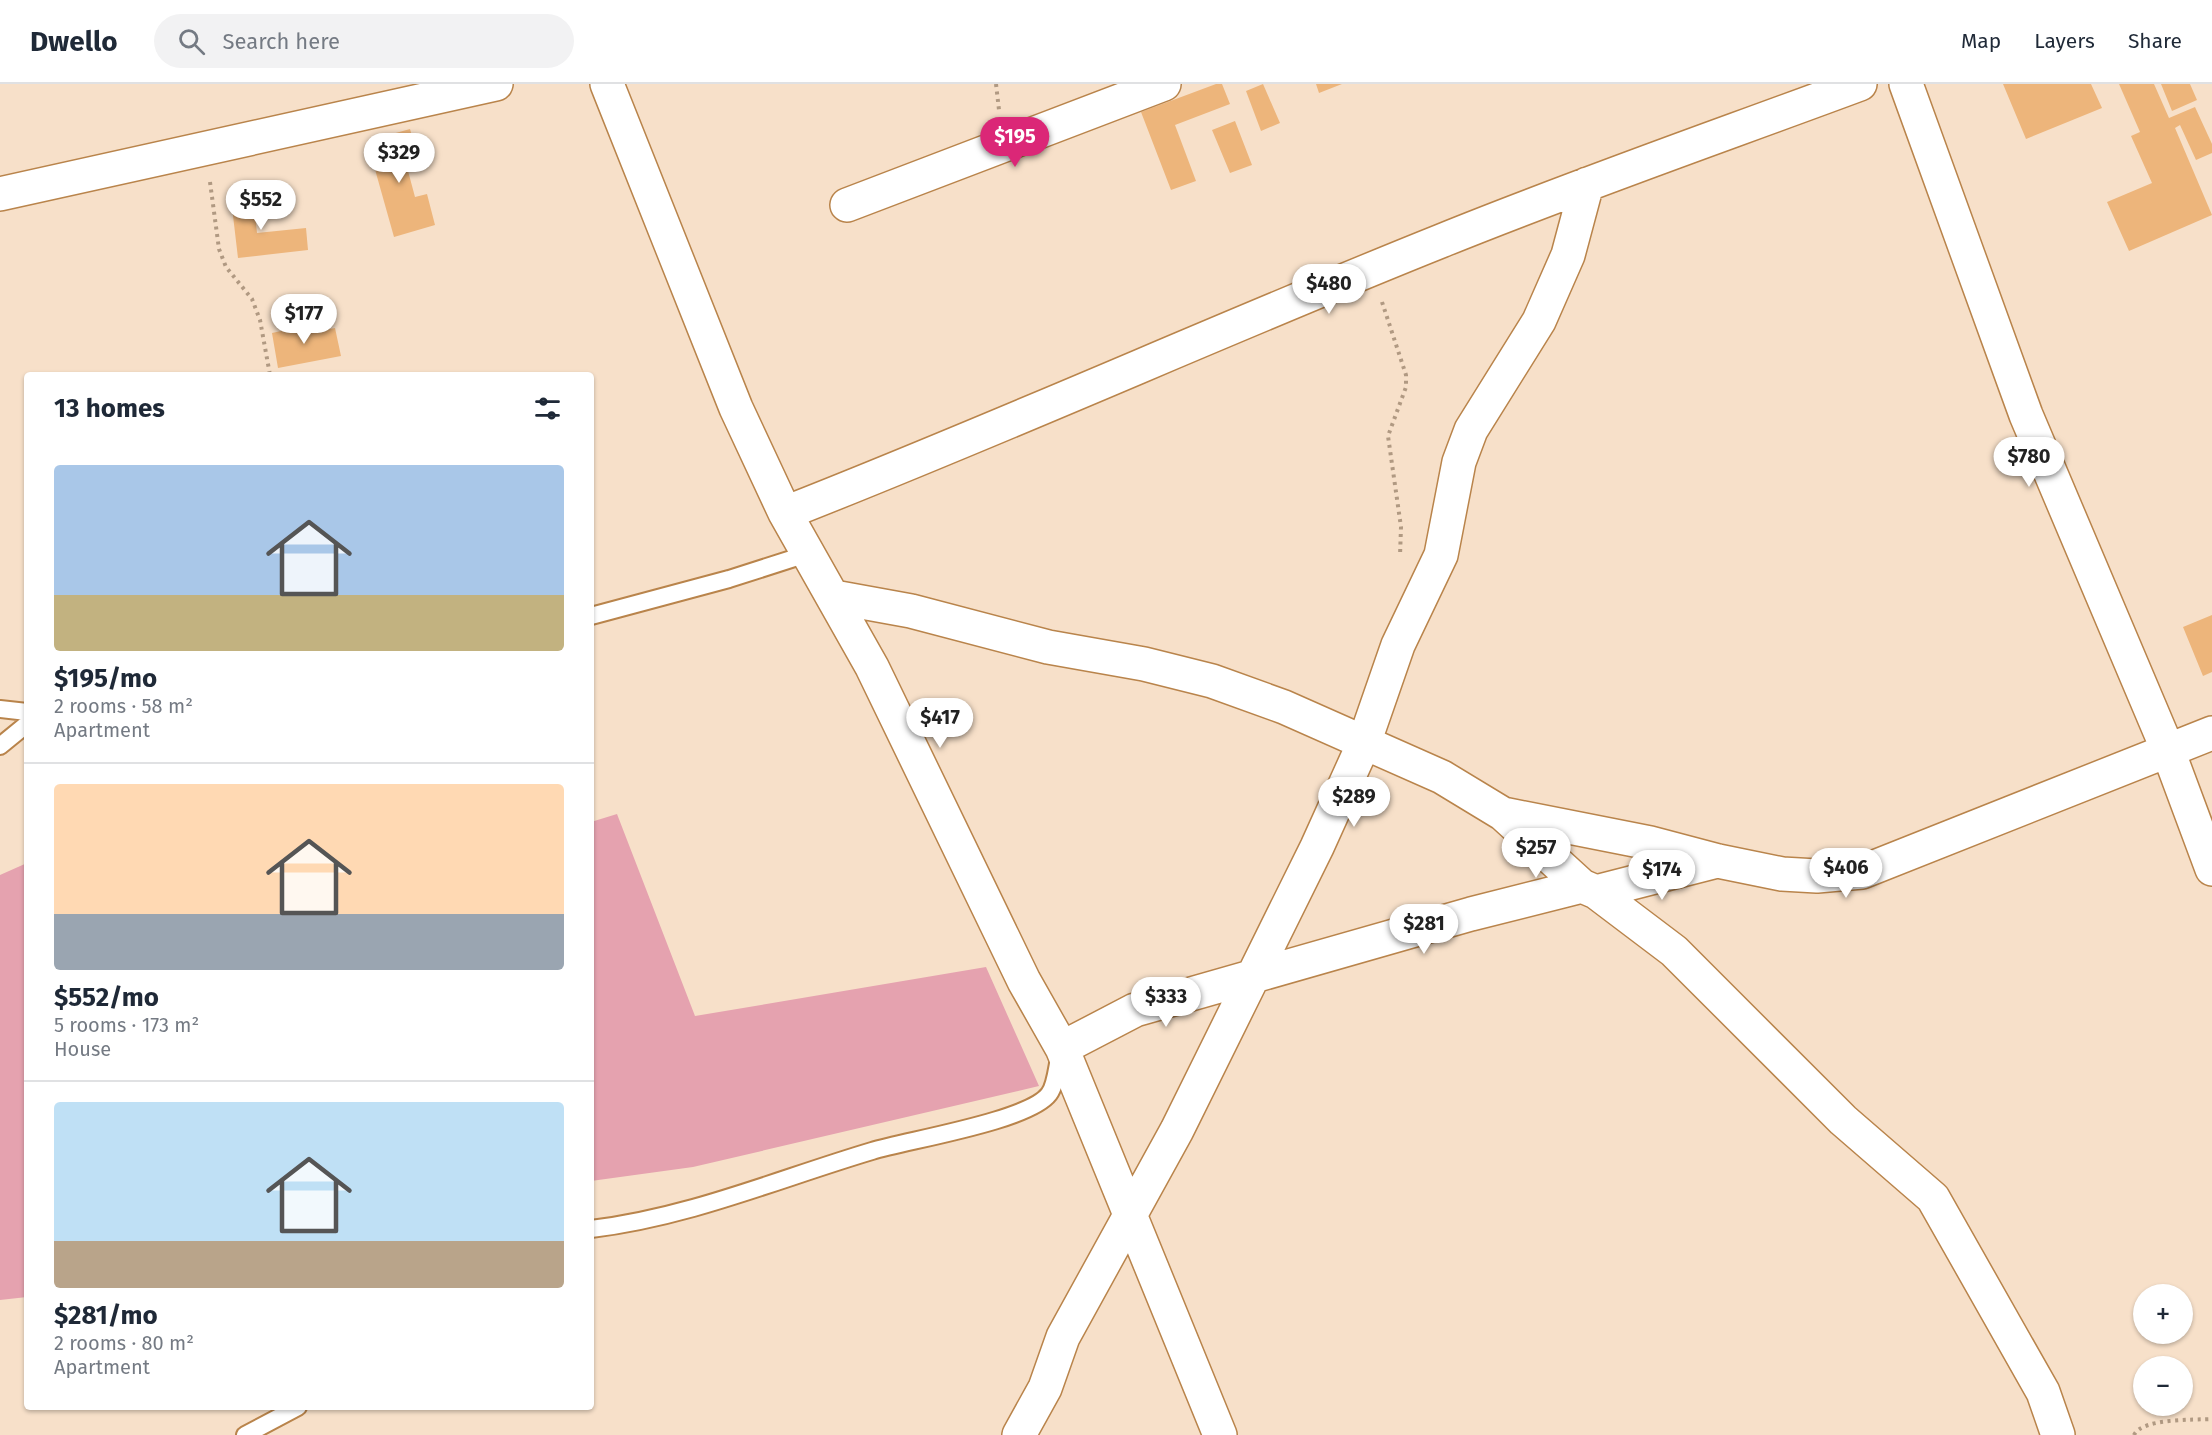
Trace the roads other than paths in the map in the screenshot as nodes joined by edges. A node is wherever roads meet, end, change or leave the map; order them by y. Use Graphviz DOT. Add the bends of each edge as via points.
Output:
graph roads {
  1 [pos="496,84"];
  2 [pos="607,84"];
  3 [pos="1164,84"];
  4 [pos="1860,84"];
  5 [pos="1906,84"];
  6 [pos="1587,184"];
  7 [pos="0,194"];
  8 [pos="847,205"];
  9 [pos="785,513"];
  10 [pos="807,554"];
  11 [pos="834,597"];
  12 [pos="594,615"];
  13 [pos="0,709"];
  14 [pos="24,712"];
  15 [pos="24,726"];
  16 [pos="2212,733"];
  17 [pos="1364,742"];
  18 [pos="0,746"];
  19 [pos="2168,748"];
  20 [pos="1503,814"];
  21 [pos="1718,861"];
  22 [pos="2212,869"];
  23 [pos="1589,889"];
  24 [pos="1254,974"];
  25 [pos="1062,1048"];
  26 [pos="1130,1213"];
  27 [pos="594,1228"];
  28 [pos="292,1410"];
  29 [pos="245,1435"];
  30 [pos="1020,1435"];
  31 [pos="1220,1435"];
  32 [pos="2058,1435"];
  1 -- 7 [label="street"];
  2 -- 9 [label="street" via="736,408"];
  3 -- 8 [label="street"];
  4 -- 6 [label="street"];
  5 -- 19 [label="street" via="2026,415"];
  6 -- 9 [label="street"];
  6 -- 17 [label="street" via="1569,255 1539,321 1470,430 1441,555 1398,645"];
  9 -- 10 [label="street"];
  10 -- 11 [label="street"];
  10 -- 12 [label="lane"];
  11 -- 17 [label="street" via="1212,681"];
  11 -- 25 [label="street" via="1024,981"];
  13 -- 14 [label="lane"];
  15 -- 18 [label="lane"];
  16 -- 19 [label="street"];
  17 -- 20 [label="street" via="1442,777"];
  17 -- 24 [label="street"];
  19 -- 21 [label="street" via="1862,872 1782,874"];
  19 -- 22 [label="street"];
  20 -- 21 [label="street" via="1650,843"];
  20 -- 23 [label="street"];
  21 -- 23 [label="street"];
  23 -- 24 [label="street" via="1471,914"];
  23 -- 32 [label="street" via="1674,951 1843,1120 1933,1198 2043,1392"];
  24 -- 25 [label="street" via="1135,1010"];
  24 -- 26 [label="street" via="1177,1130"];
  25 -- 26 [label="street"];
  25 -- 27 [label="lane" via="1049,1094 1003,1118 882,1148 692,1208"];
  26 -- 30 [label="street" via="1063,1338 1045,1388"];
  26 -- 31 [label="street"];
  28 -- 29 [label="lane"];
}
